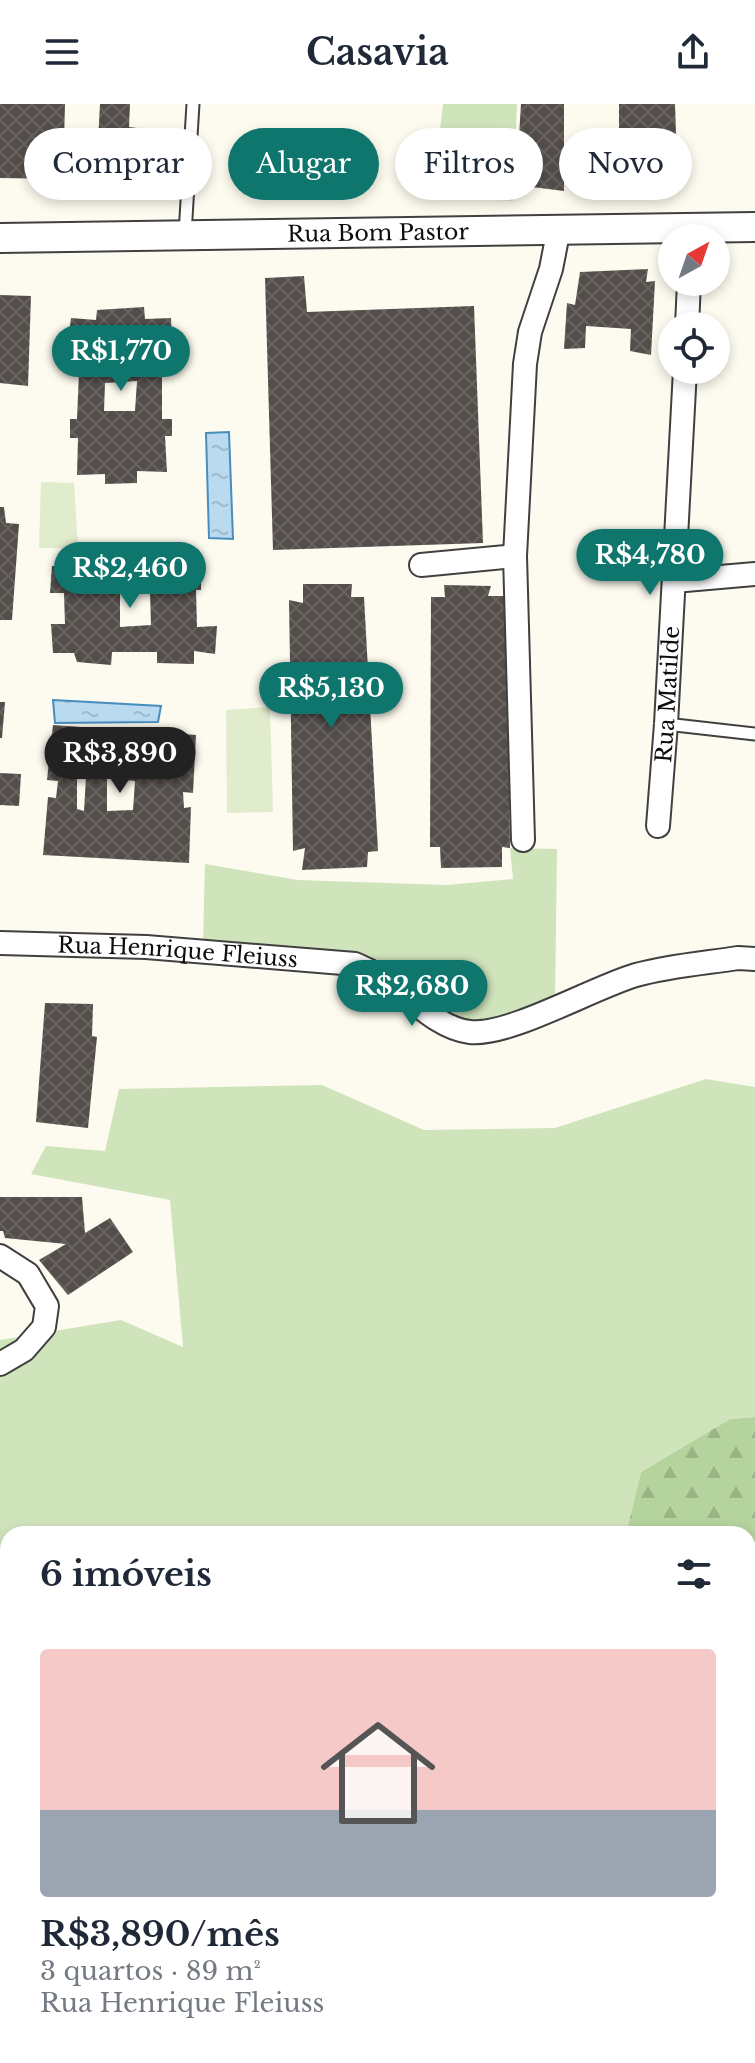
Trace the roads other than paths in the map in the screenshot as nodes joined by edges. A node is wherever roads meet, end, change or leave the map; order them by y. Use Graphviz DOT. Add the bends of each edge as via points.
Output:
graph roads {
  1 [pos="193,104"];
  2 [pos="755,227"];
  3 [pos="559,228"];
  4 [pos="730,229"];
  5 [pos="658,232"];
  6 [pos="185,234"];
  7 [pos="0,238"];
  8 [pos="684,384"];
  9 [pos="515,556"];
  10 [pos="421,565"];
  11 [pos="755,574"];
  12 [pos="674,581"];
  13 [pos="666,724"];
  14 [pos="755,734"];
  15 [pos="658,826"];
  16 [pos="523,840"];
  17 [pos="0,943"];
  18 [pos="755,959"];
  19 [pos="0,1256"];
  20 [pos="0,1364"];
  1 -- 6 [label="lane"];
  2 -- 4 [label="street, Rua Bom Pastor"];
  3 -- 5 [label="street, Rua Bom Pastor"];
  3 -- 6 [label="street, Rua Bom Pastor"];
  3 -- 9 [label="street" via="525,364"];
  6 -- 7 [label="street, Rua Bom Pastor"];
  8 -- 12 [label="street, Rua Matilde"];
  9 -- 10 [label="street"];
  9 -- 16 [label="street"];
  11 -- 12 [label="street"];
  12 -- 13 [label="street, Rua Matilde"];
  13 -- 14 [label="lane"];
  13 -- 15 [label="street, Rua Matilde"];
  17 -- 18 [label="street, Rua Henrique Fleiuss" via="146,947 355,964 384,978 436,1017 469,1032 525,1020 638,975"];
  19 -- 20 [label="street" via="28,1274 47,1306 44,1327 24,1350"];
}
